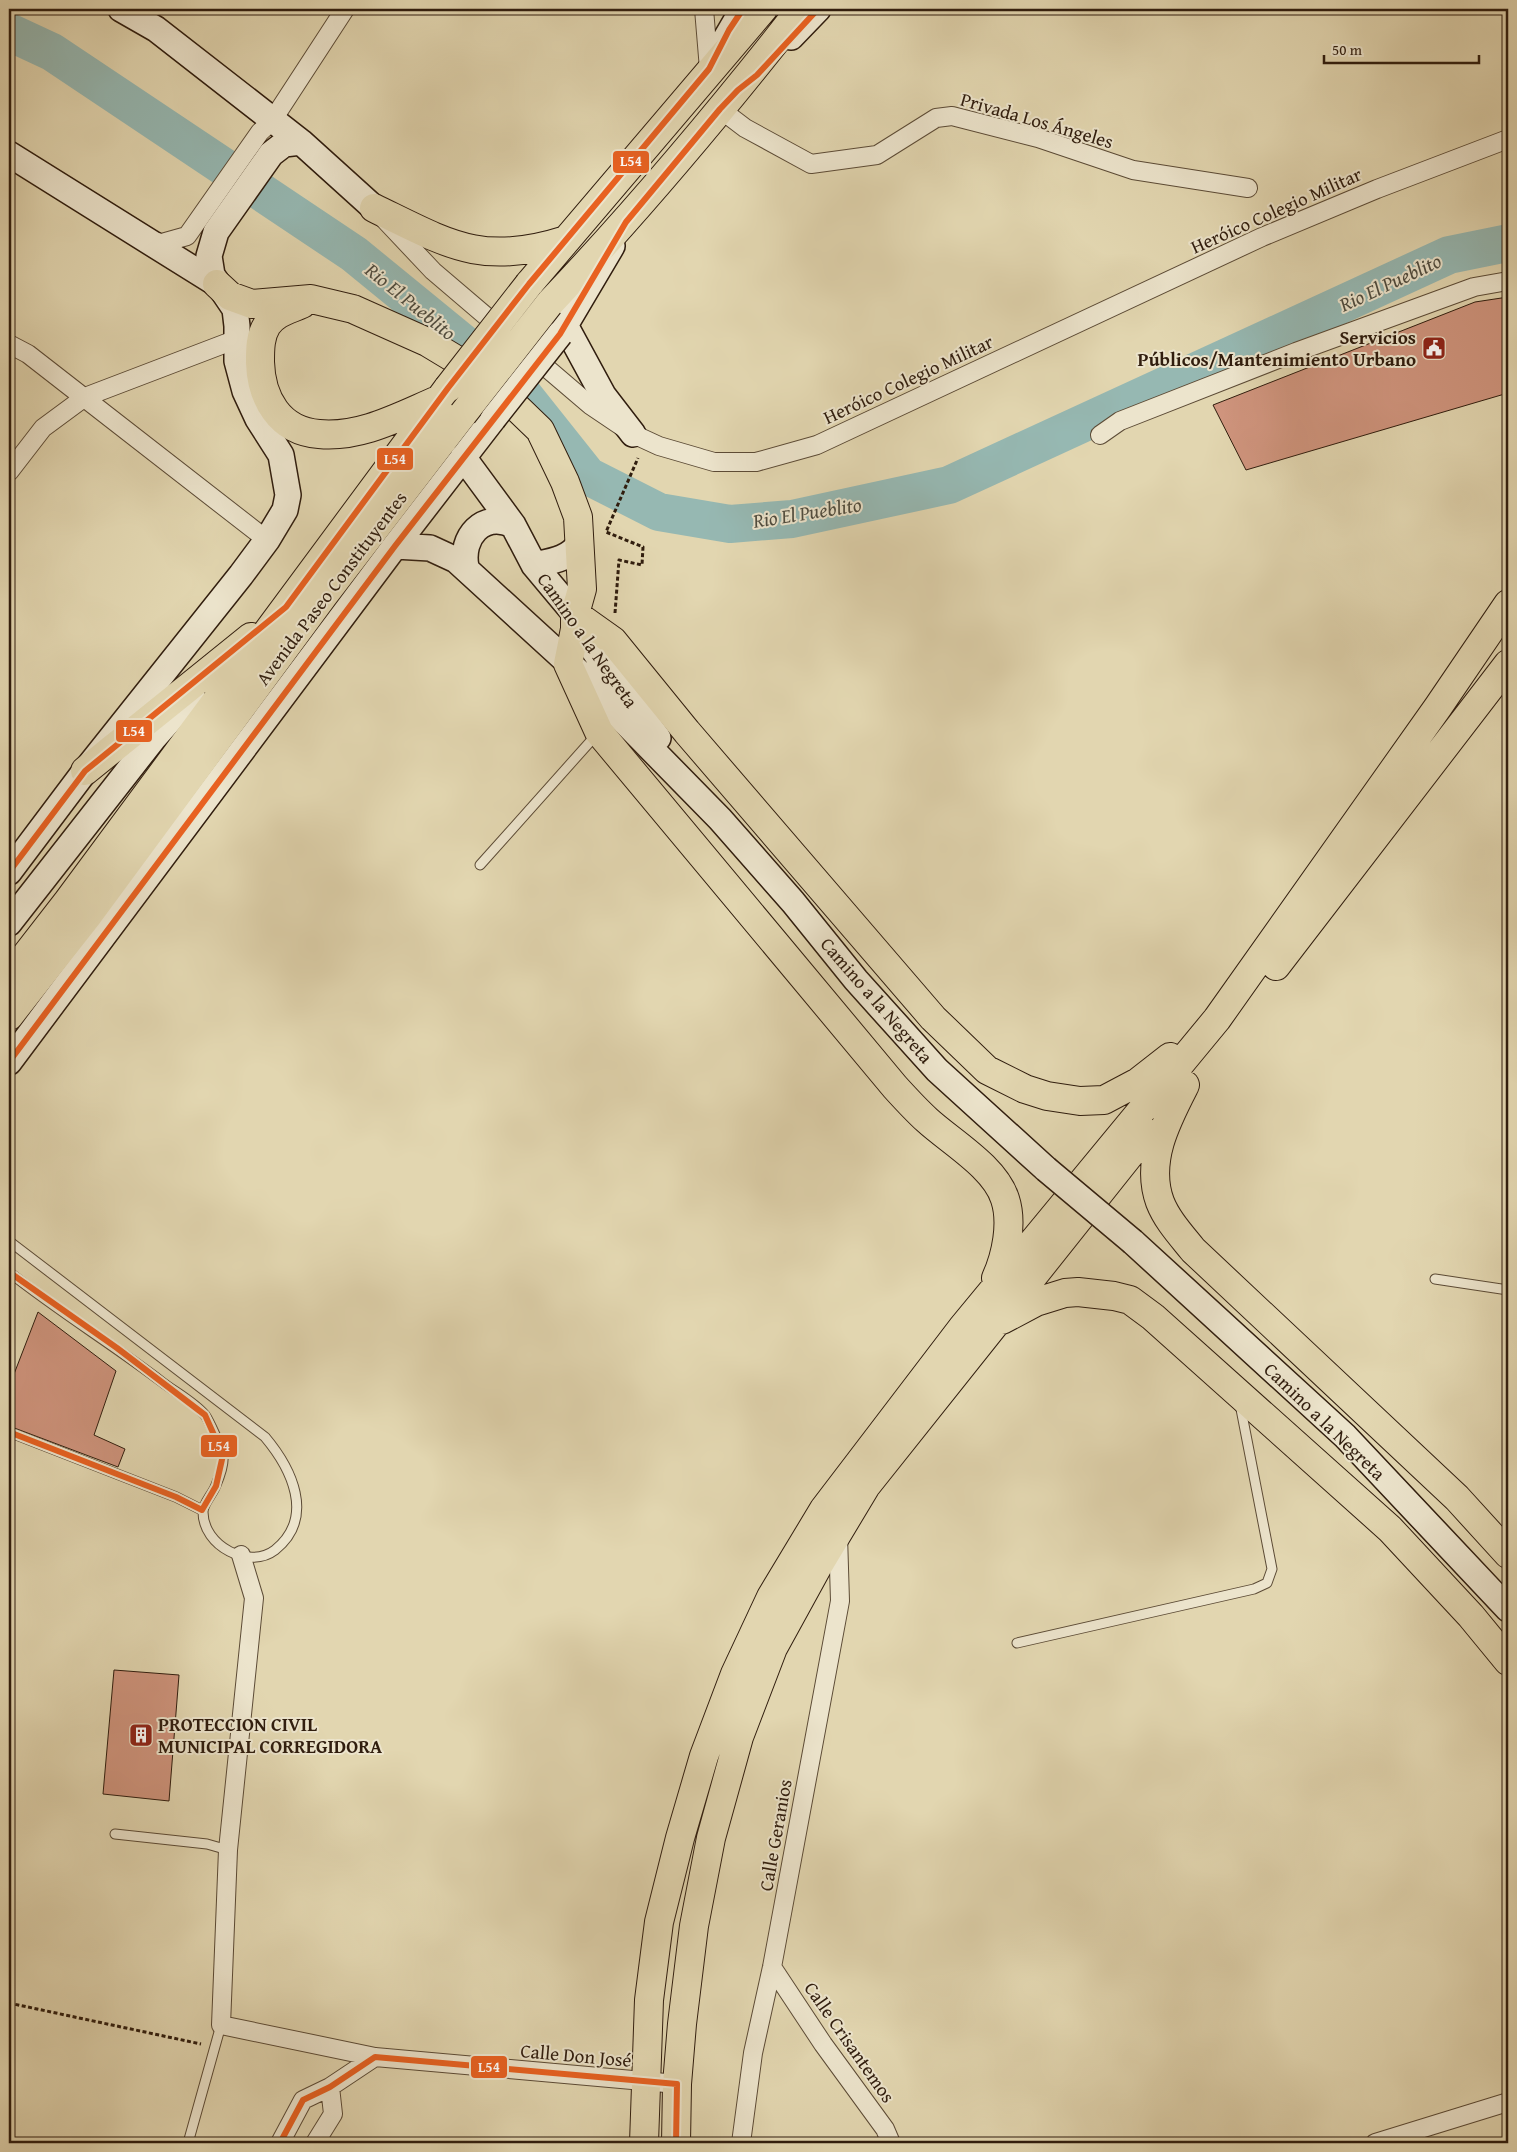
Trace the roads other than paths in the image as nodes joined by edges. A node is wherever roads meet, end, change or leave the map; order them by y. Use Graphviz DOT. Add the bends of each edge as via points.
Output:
graph roads {
  1 [pos="121,9"];
  2 [pos="345,9"];
  3 [pos="704,9"];
  4 [pos="743,9"];
  5 [pos="763,9"];
  6 [pos="801,9"];
  7 [pos="818,9"];
  8 [pos="710,70"];
  9 [pos="738,90"];
  10 [pos="720,109"];
  11 [pos="270,134"];
  12 [pos="1508,139"];
  13 [pos="9,154"];
  14 [pos="1248,188"];
  15 [pos="374,208"];
  16 [pos="146,240"];
  17 [pos="566,240"];
  18 [pos="1508,281"];
  19 [pos="217,284"];
  20 [pos="311,299"];
  21 [pos="558,321"];
  22 [pos="237,339"];
  23 [pos="9,344"];
  24 [pos="444,394"];
  25 [pos="85,397"];
  26 [pos="634,434"];
  27 [pos="1100,434"];
  28 [pos="463,457"];
  29 [pos="9,472"];
  30 [pos="513,525"];
  31 [pos="267,540"];
  32 [pos="580,543"];
  33 [pos="395,546"];
  34 [pos="534,565"];
  35 [pos="466,567"];
  36 [pos="1508,604"];
  37 [pos="286,607"];
  38 [pos="575,614"];
  39 [pos="1508,614"];
  40 [pos="224,660"];
  41 [pos="568,664"];
  42 [pos="1508,664"];
  43 [pos="1438,706"];
  44 [pos="599,732"];
  45 [pos="85,771"];
  46 [pos="720,819"];
  47 [pos="480,865"];
  48 [pos="9,872"];
  49 [pos="9,923"];
  50 [pos="9,977"];
  51 [pos="9,1016"];
  52 [pos="1217,1018"];
  53 [pos="9,1062"];
  54 [pos="1185,1085"];
  55 [pos="9,1241"];
  56 [pos="9,1272"];
  57 [pos="1435,1279"];
  58 [pos="1508,1290"];
  59 [pos="991,1291"];
  60 [pos="992,1326"];
  61 [pos="1238,1394"];
  62 [pos="9,1432"];
  63 [pos="202,1510"];
  64 [pos="837,1533"];
  65 [pos="1508,1554"];
  66 [pos="240,1556"];
  67 [pos="1508,1609"];
  68 [pos="1017,1643"];
  69 [pos="1508,1661"];
  70 [pos="115,1834"];
  71 [pos="228,1850"];
  72 [pos="772,1967"];
  73 [pos="221,2025"];
  74 [pos="375,2057"];
  75 [pos="645,2083"];
  76 [pos="677,2084"];
  77 [pos="330,2087"];
  78 [pos="1508,2102"];
  79 [pos="188,2143"];
  80 [pos="280,2143"];
  81 [pos="315,2143"];
  82 [pos="644,2143"];
  83 [pos="676,2143"];
  84 [pos="742,2143"];
  85 [pos="891,2143"];
  86 [pos="1375,2143"];
  1 -- 11 [label="street" via="156,29"];
  2 -- 11 [label="street"];
  3 -- 8 [label="street"];
  4 -- 8 [label="street"];
  5 -- 8 [label="highway, Avenida Paseo Constituyentes"];
  6 -- 9 [label="highway, Avenida Paseo Constituyentes"];
  7 -- 9 [label="street" via="757,75"];
  8 -- 17 [label="highway, Avenida Paseo Constituyentes"];
  9 -- 10 [label="highway, Avenida Paseo Constituyentes"];
  10 -- 14 [label="street, Privada Los Ángeles" via="745,128 812,164 877,155 936,118 952,116 1038,138 1133,170"];
  10 -- 21 [label="highway, Avenida Paseo Constituyentes" via="626,222"];
  11 -- 15 [label="street" via="300,142"];
  11 -- 16 [label="street" via="187,236 162,243"];
  11 -- 19 [label="street" via="210,248 210,266"];
  12 -- 26 [label="street, Heróico Colegio Militar" via="1262,237 817,445 756,462 714,462 659,446"];
  13 -- 16 [label="street"];
  15 -- 17 [label="highway" via="453,245 482,252 531,249"];
  15 -- 26 [label="street, Heróico Colegio Militar" via="433,271 590,405"];
  16 -- 19 [label="street"];
  17 -- 24 [label="highway, Avenida Paseo Constituyentes, bridge"];
  18 -- 27 [label="street" via="1474,287 1296,352 1120,421"];
  19 -- 20 [label="highway" via="230,296 252,304"];
  19 -- 22 [label="street" via="234,309"];
  20 -- 24 [label="highway" via="278,314 261,337 263,389 267,402 282,419 317,434 336,434 374,427"];
  20 -- 32 [label="highway" via="353,309 427,342 502,391 540,430 574,503"];
  21 -- 26 [label="street" via="603,395"];
  21 -- 28 [label="street, bridge" via="493,419"];
  21 -- 51 [label="highway, Avenida Paseo Constituyentes, bridge" via="463,414"];
  22 -- 25 [label="street"];
  22 -- 31 [label="street" via="245,391 285,468 288,495 285,510"];
  23 -- 25 [label="street" via="28,354"];
  24 -- 37 [label="highway, Avenida Paseo Constituyentes"];
  25 -- 29 [label="street" via="43,428"];
  25 -- 31 [label="street"];
  28 -- 30 [label="street, Camino a la Negreta"];
  28 -- 33 [label="street"];
  30 -- 34 [label="street, Camino a la Negreta"];
  30 -- 35 [label="street" via="496,520 475,530 465,547"];
  31 -- 45 [label="street"];
  32 -- 34 [label="street" via="573,553 562,559"];
  32 -- 38 [label="highway" via="582,589"];
  33 -- 35 [label="street, Camino a la Negreta" via="419,546 442,552"];
  33 -- 53 [label="street"];
  34 -- 38 [label="street, Camino a la Negreta"];
  35 -- 41 [label="street, Camino a la Negreta"];
  36 -- 43 [label="highway"];
  37 -- 40 [label="highway"];
  37 -- 50 [label="highway, Avenida Paseo Constituyentes"];
  38 -- 41 [label="highway"];
  38 -- 46 [label="street, Camino a la Negreta" via="605,667"];
  38 -- 52 [label="highway" via="613,641 932,1018 987,1070 1047,1096 1080,1101 1104,1100 1157,1070 1196,1032"];
  39 -- 43 [label="highway"];
  40 -- 45 [label="highway"];
  40 -- 49 [label="street" via="153,739"];
  41 -- 44 [label="highway"];
  41 -- 46 [label="street, Camino a la Negreta"];
  42 -- 54 [label="highway"];
  43 -- 52 [label="highway"];
  44 -- 47 [label="lane"];
  44 -- 59 [label="highway" via="895,1087 1000,1186 1006,1200 1007,1238"];
  45 -- 48 [label="street"];
  46 -- 67 [label="street, Camino a la Negreta, bridge" via="937,1070 1133,1242 1345,1436"];
  52 -- 59 [label="highway"];
  54 -- 60 [label="highway"];
  54 -- 65 [label="highway" via="1160,1137 1155,1166 1160,1203 1171,1222 1193,1250 1457,1498"];
  55 -- 66 [label="lane" via="265,1436 275,1448 294,1484 295,1519 275,1550 264,1555"];
  56 -- 63 [label="lane" via="205,1415 223,1455 216,1486"];
  57 -- 58 [label="lane"];
  59 -- 75 [label="highway" via="824,1509 772,1598 735,1674 704,1756 659,1922 649,2000"];
  60 -- 61 [label="highway" via="1036,1302 1065,1293 1095,1292 1130,1300"];
  60 -- 64 [label="highway" via="866,1486"];
  61 -- 68 [label="lane" via="1272,1570 1267,1583 1254,1590"];
  61 -- 69 [label="highway" via="1390,1529"];
  62 -- 63 [label="lane"];
  63 -- 66 [label="lane" via="211,1538 217,1545"];
  64 -- 72 [label="street, Calle Geranios" via="840,1601"];
  64 -- 76 [label="highway" via="773,1648 739,1737 711,1838 694,1926"];
  66 -- 71 [label="street" via="254,1598"];
  70 -- 71 [label="lane" via="207,1844"];
  71 -- 73 [label="street"];
  72 -- 84 [label="street, Calle Geranios" via="753,2053"];
  72 -- 85 [label="street, Calle Crisantemos" via="885,2129"];
  73 -- 74 [label="street, Calle Don José"];
  73 -- 79 [label="lane"];
  74 -- 75 [label="street, Calle Don José"];
  74 -- 77 [label="street"];
  75 -- 76 [label="street, Calle Don José"];
  75 -- 82 [label="highway"];
  76 -- 83 [label="highway"];
  77 -- 80 [label="street" via="303,2100"];
  77 -- 81 [label="street" via="333,2114"];
  78 -- 86 [label="street"];
}
